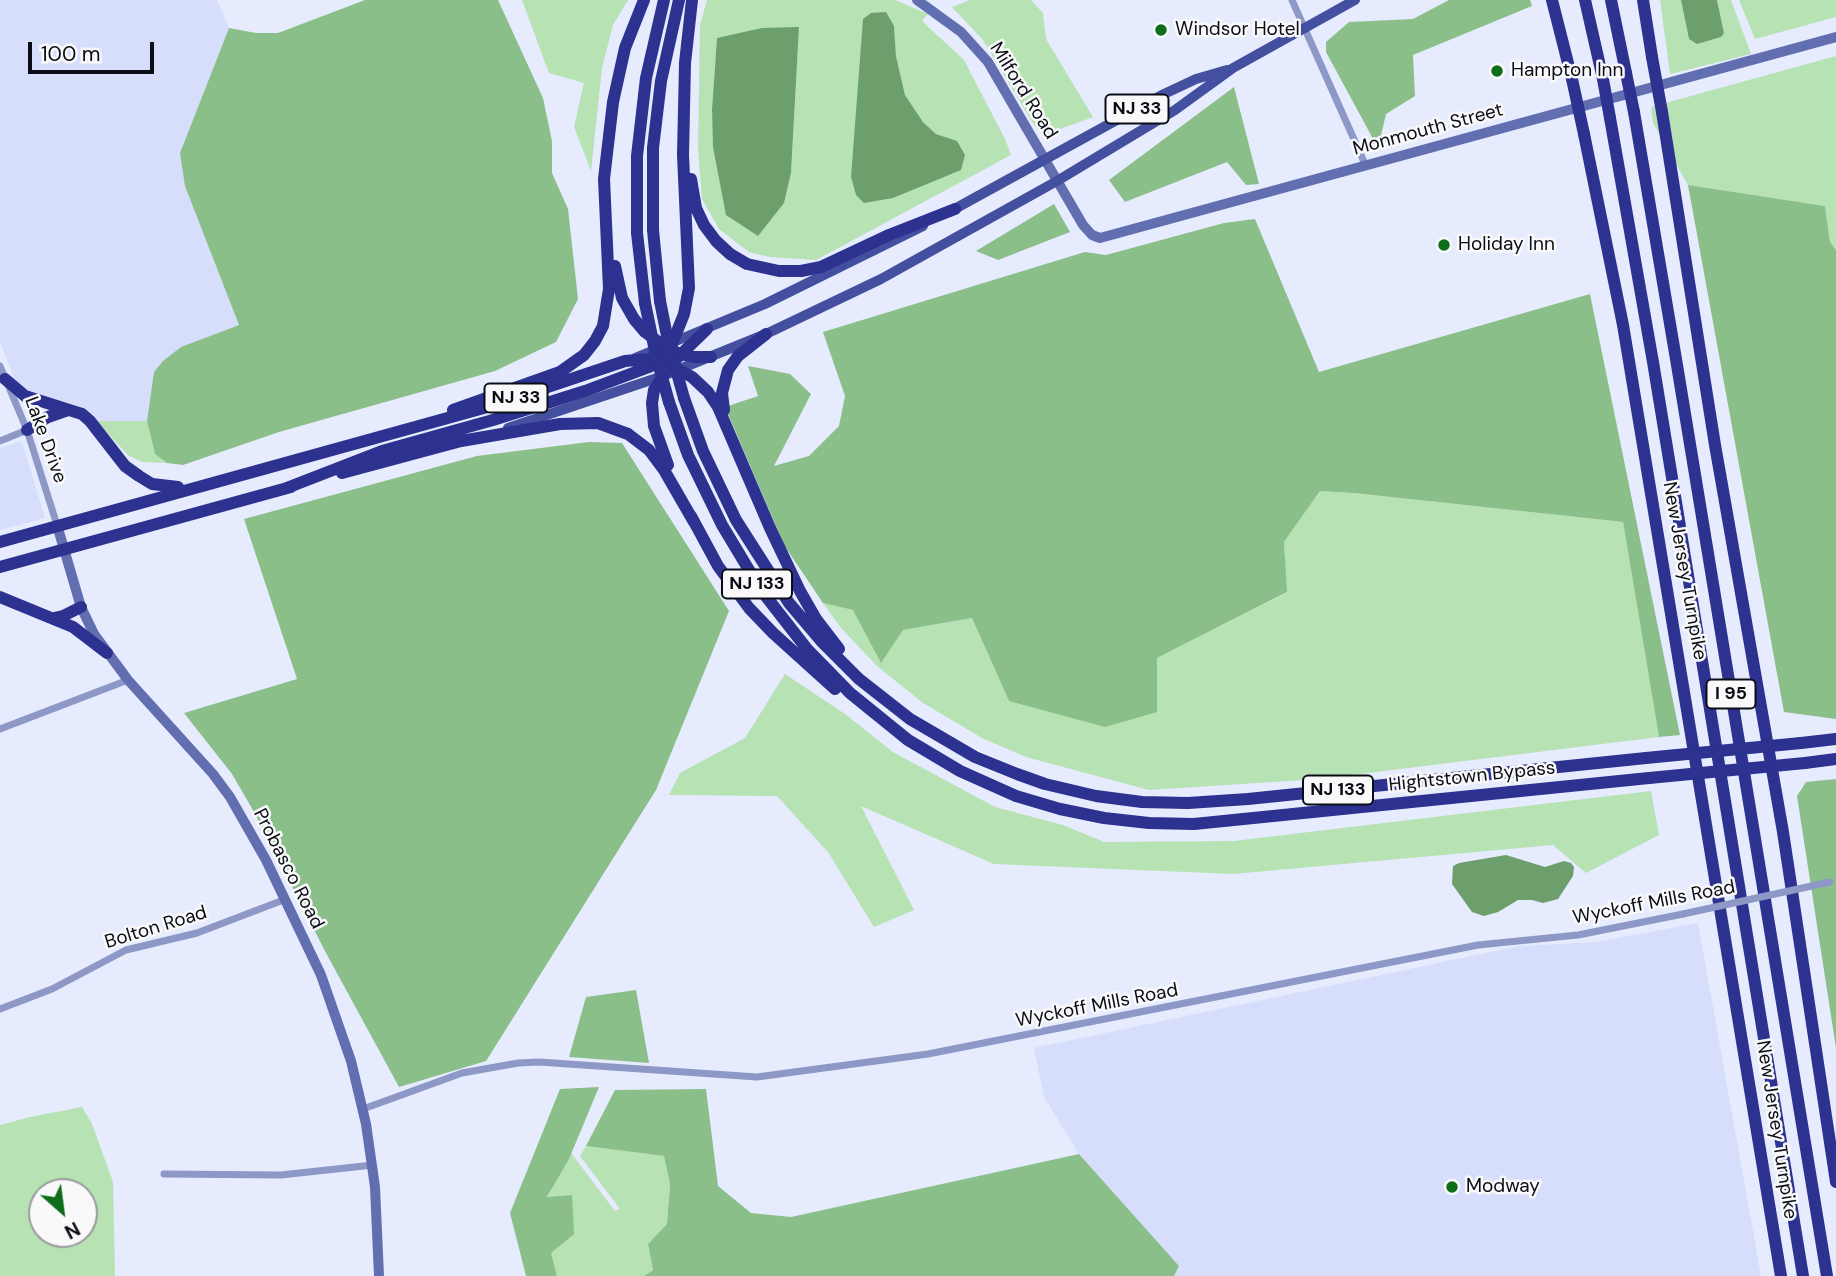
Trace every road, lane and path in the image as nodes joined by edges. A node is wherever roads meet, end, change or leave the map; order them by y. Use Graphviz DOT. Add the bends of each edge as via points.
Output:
graph roads {
  1 [pos="644,0"];
  2 [pos="664,0"];
  3 [pos="680,0"];
  4 [pos="692,0"];
  5 [pos="918,0"];
  6 [pos="1292,0"];
  7 [pos="1355,0"];
  8 [pos="1552,0"];
  9 [pos="1585,0"];
  10 [pos="1611,0"];
  11 [pos="1643,0"];
  12 [pos="1304,29"];
  13 [pos="1836,37"];
  14 [pos="685,63"];
  15 [pos="1233,68"];
  16 [pos="610,137"];
  17 [pos="1045,160"];
  18 [pos="1365,164"];
  19 [pos="1057,181"];
  20 [pos="955,209"];
  21 [pos="708,329"];
  22 [pos="766,334"];
  23 [pos="671,348"];
  24 [pos="711,357"];
  25 [pos="625,361"];
  26 [pos="670,365"];
  27 [pos="0,366"];
  28 [pos="660,377"];
  29 [pos="5,379"];
  30 [pos="72,410"];
  31 [pos="727,424"];
  32 [pos="27,430"];
  33 [pos="405,430"];
  34 [pos="461,441"];
  35 [pos="0,442"];
  36 [pos="199,486"];
  37 [pos="284,489"];
  38 [pos="694,523"];
  39 [pos="57,526"];
  40 [pos="0,542"];
  41 [pos="65,550"];
  42 [pos="0,567"];
  43 [pos="0,597"];
  44 [pos="81,607"];
  45 [pos="54,618"];
  46 [pos="107,653"];
  47 [pos="128,680"];
  48 [pos="897,710"];
  49 [pos="0,729"];
  50 [pos="895,731"];
  51 [pos="1836,739"];
  52 [pos="1836,759"];
  53 [pos="1833,881"];
  54 [pos="286,899"];
  55 [pos="0,1009"];
  56 [pos="363,1109"];
  57 [pos="373,1165"];
  58 [pos="164,1174"];
  59 [pos="1836,1182"];
  60 [pos="379,1276"];
  61 [pos="1781,1276"];
  62 [pos="1803,1276"];
  63 [pos="1827,1276"];
  1 -- 16 [label="highway" via="620,66"];
  2 -- 50 [label="highway, Hightstown Bypass / NJ 133, bridge" via="646,78 637,156 637,224 645,303 669,402 712,508 761,590 827,671"];
  3 -- 48 [label="highway, Hightstown Bypass / NJ 133, bridge" via="661,81 653,148 653,230 660,301 684,398 719,486 778,586 834,655"];
  4 -- 14 [label="highway"];
  5 -- 17 [label="street, Milford Road" via="950,22 988,62"];
  6 -- 12 [label="street"];
  7 -- 12 [label="main road, NJ 33"];
  8 -- 61 [label="highway, New Jersey Turnpike / I 95, bridge" via="1584,134 1632,378"];
  9 -- 62 [label="highway, New Jersey Turnpike / I 95, bridge" via="1611,118 1653,362"];
  10 -- 63 [label="highway, New Jersey Turnpike / I 95, bridge" via="1679,373"];
  11 -- 59 [label="highway, I 95, bridge" via="1783,832"];
  12 -- 15 [label="main road, NJ 33"];
  12 -- 18 [label="street"];
  13 -- 18 [label="street, Monmouth Street"];
  14 -- 20 [label="highway" via="693,199 709,233 738,259 779,271 821,267"];
  14 -- 23 [label="highway" via="683,174 689,288"];
  15 -- 17 [label="main road, NJ 33" via="1196,79"];
  15 -- 19 [label="main road, NJ 33" via="1175,110"];
  16 -- 23 [label="highway" via="619,290 634,319"];
  16 -- 33 [label="highway" via="604,179 609,298 595,341 576,362 552,376 471,402"];
  17 -- 19 [label="street, Milford Road"];
  17 -- 20 [label="main road, NJ 33"];
  18 -- 19 [label="street, Monmouth Street" via="1100,238 1086,229"];
  19 -- 22 [label="main road, NJ 33" via="881,279"];
  20 -- 21 [label="main road, NJ 33" via="830,274"];
  21 -- 23 [label="highway"];
  22 -- 24 [label="main road, NJ 33"];
  22 -- 31 [label="highway" via="738,356 726,375 722,400"];
  23 -- 24 [label="highway" via="694,357"];
  23 -- 25 [label="main road, NJ 33"];
  23 -- 26 [label="highway"];
  24 -- 26 [label="main road, NJ 33"];
  25 -- 26 [label="highway" via="643,359"];
  25 -- 33 [label="highway, NJ 33"];
  26 -- 28 [label="highway"];
  26 -- 31 [label="highway" via="708,392"];
  26 -- 37 [label="highway" via="382,451"];
  27 -- 29 [label="street, Lake Drive"];
  28 -- 34 [label="main road, NJ 33"];
  28 -- 38 [label="highway" via="652,402 655,434"];
  29 -- 30 [label="highway" via="25,396"];
  29 -- 32 [label="street, Lake Drive"];
  30 -- 32 [label="highway"];
  30 -- 36 [label="highway" via="90,421 125,466 152,484"];
  31 -- 48 [label="highway" via="772,534 811,610 838,648"];
  32 -- 35 [label="street"];
  32 -- 39 [label="street, Lake Drive"];
  33 -- 36 [label="highway, NJ 33"];
  34 -- 37 [label="highway, NJ 33"];
  34 -- 38 [label="highway" via="570,423 614,427 654,456"];
  36 -- 39 [label="highway, NJ 33"];
  37 -- 41 [label="highway, NJ 33"];
  38 -- 50 [label="highway" via="726,578 764,624 857,709"];
  39 -- 40 [label="highway, NJ 33"];
  39 -- 41 [label="street, Probasco Road"];
  41 -- 42 [label="highway, NJ 33"];
  41 -- 44 [label="street, Probasco Road"];
  43 -- 45 [label="highway"];
  44 -- 45 [label="highway"];
  44 -- 46 [label="street, Probasco Road"];
  45 -- 46 [label="highway"];
  46 -- 47 [label="street, Probasco Road"];
  47 -- 49 [label="street"];
  47 -- 54 [label="street, Probasco Road" via="230,797"];
  48 -- 51 [label="highway, Hightstown Bypass / NJ 133, bridge" via="975,757 1031,779 1096,796 1157,803 1225,801"];
  50 -- 52 [label="highway, Hightstown Bypass / NJ 133, bridge" via="960,771 1016,796 1089,815 1149,823 1225,822"];
  53 -- 56 [label="street, Wyckoff Mills Road, bridge" via="1683,914 1578,934 1478,946 928,1054 757,1077 518,1063 462,1073"];
  54 -- 55 [label="street, Bolton Road" via="197,933 126,950 52,989"];
  54 -- 56 [label="street, Probasco Road" via="337,1018"];
  56 -- 57 [label="street, Probasco Road"];
  57 -- 58 [label="street" via="281,1175"];
  57 -- 60 [label="street, Probasco Road"];
}
